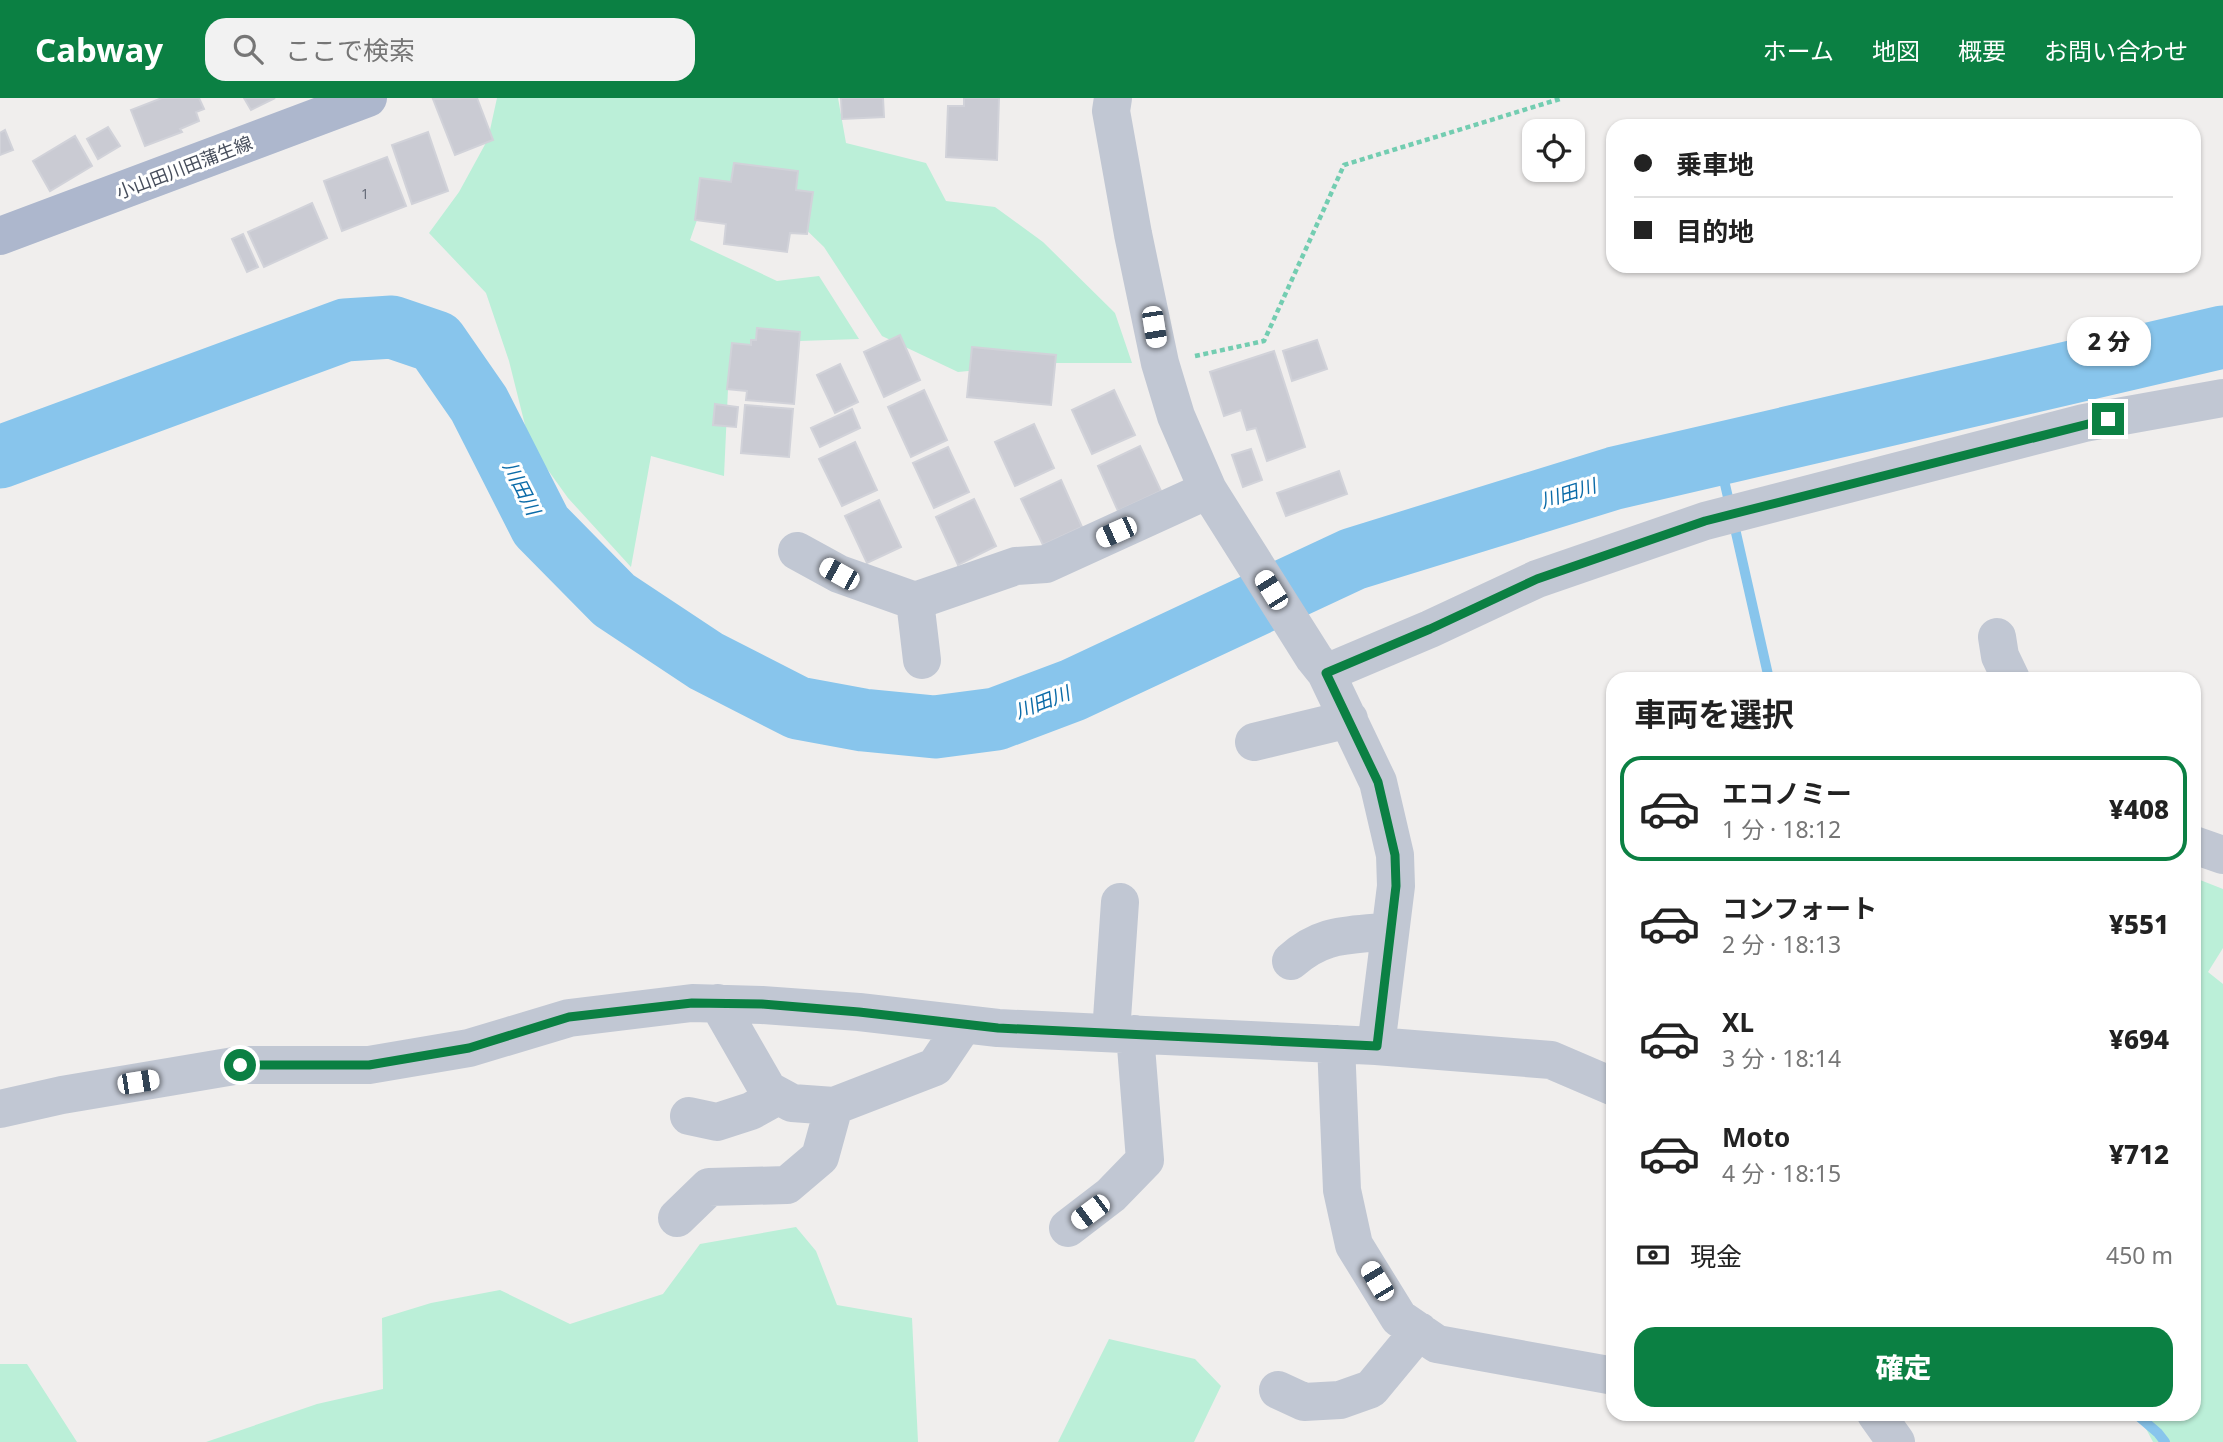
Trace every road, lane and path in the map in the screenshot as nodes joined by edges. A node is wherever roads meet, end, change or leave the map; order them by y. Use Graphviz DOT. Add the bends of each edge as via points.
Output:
graph roads {
  1 [pos="368,98"];
  2 [pos="1113,98"];
  3 [pos="1563,98"];
  4 [pos="0,236"];
  5 [pos="1160,363"];
  6 [pos="2223,398"];
  7 [pos="1209,490"];
  8 [pos="797,551"];
  9 [pos="915,601"];
  10 [pos="1997,638"];
  11 [pos="922,660"];
  12 [pos="1320,666"];
  13 [pos="2008,672"];
  14 [pos="1349,719"];
  15 [pos="1254,742"];
  16 [pos="2201,847"];
  17 [pos="2223,855"];
  18 [pos="1120,902"];
  19 [pos="1390,932"];
  20 [pos="1291,961"];
  21 [pos="718,1003"];
  22 [pos="964,1024"];
  23 [pos="1123,1034"];
  24 [pos="1336,1044"];
  25 [pos="1377,1046"];
  26 [pos="1606,1084"];
  27 [pos="778,1096"];
  28 [pos="834,1106"];
  29 [pos="0,1109"];
  30 [pos="690,1116"];
  31 [pos="677,1219"];
  32 [pos="1068,1228"];
  33 [pos="1419,1331"];
  34 [pos="1606,1375"];
  35 [pos="1278,1390"];
  36 [pos="1881,1421"];
  37 [pos="1896,1442"];
  1 -- 4 [label="main road, 小山田川田蒲生線"];
  2 -- 5 [label="street" via="1111,111"];
  3 -- 5 [label="path" via="1344,164 1264,341"];
  5 -- 7 [label="street" via="1176,416"];
  6 -- 12 [label="street" via="2084,423 1705,521 1537,579 1430,629"];
  7 -- 9 [label="street" via="1046,564 1016,566"];
  7 -- 12 [label="street"];
  8 -- 9 [label="street" via="839,574"];
  9 -- 11 [label="street"];
  10 -- 13 [label="street"];
  12 -- 14 [label="street"];
  14 -- 15 [label="street"];
  14 -- 19 [label="street" via="1378,782 1395,855"];
  16 -- 17 [label="street"];
  18 -- 23 [label="street"];
  19 -- 20 [label="street" via="1324,939"];
  19 -- 25 [label="street"];
  21 -- 22 [label="street"];
  21 -- 27 [label="street" via="768,1090"];
  21 -- 29 [label="street" via="569,1017 469,1048 369,1065 240,1065"];
  22 -- 23 [label="street"];
  22 -- 28 [label="street" via="935,1067"];
  23 -- 24 [label="street"];
  23 -- 32 [label="street" via="1144,1160 1111,1195"];
  24 -- 25 [label="street"];
  24 -- 33 [label="street" via="1342,1190 1354,1245 1399,1318"];
  25 -- 26 [label="street" via="1550,1060"];
  27 -- 28 [label="street" via="792,1103"];
  27 -- 30 [label="street" via="717,1122"];
  28 -- 31 [label="street" via="820,1157 787,1185 709,1187"];
  33 -- 34 [label="street" via="1437,1344"];
  33 -- 35 [label="street" via="1371,1390 1340,1400 1304,1402"];
  36 -- 37 [label="street"];
}
